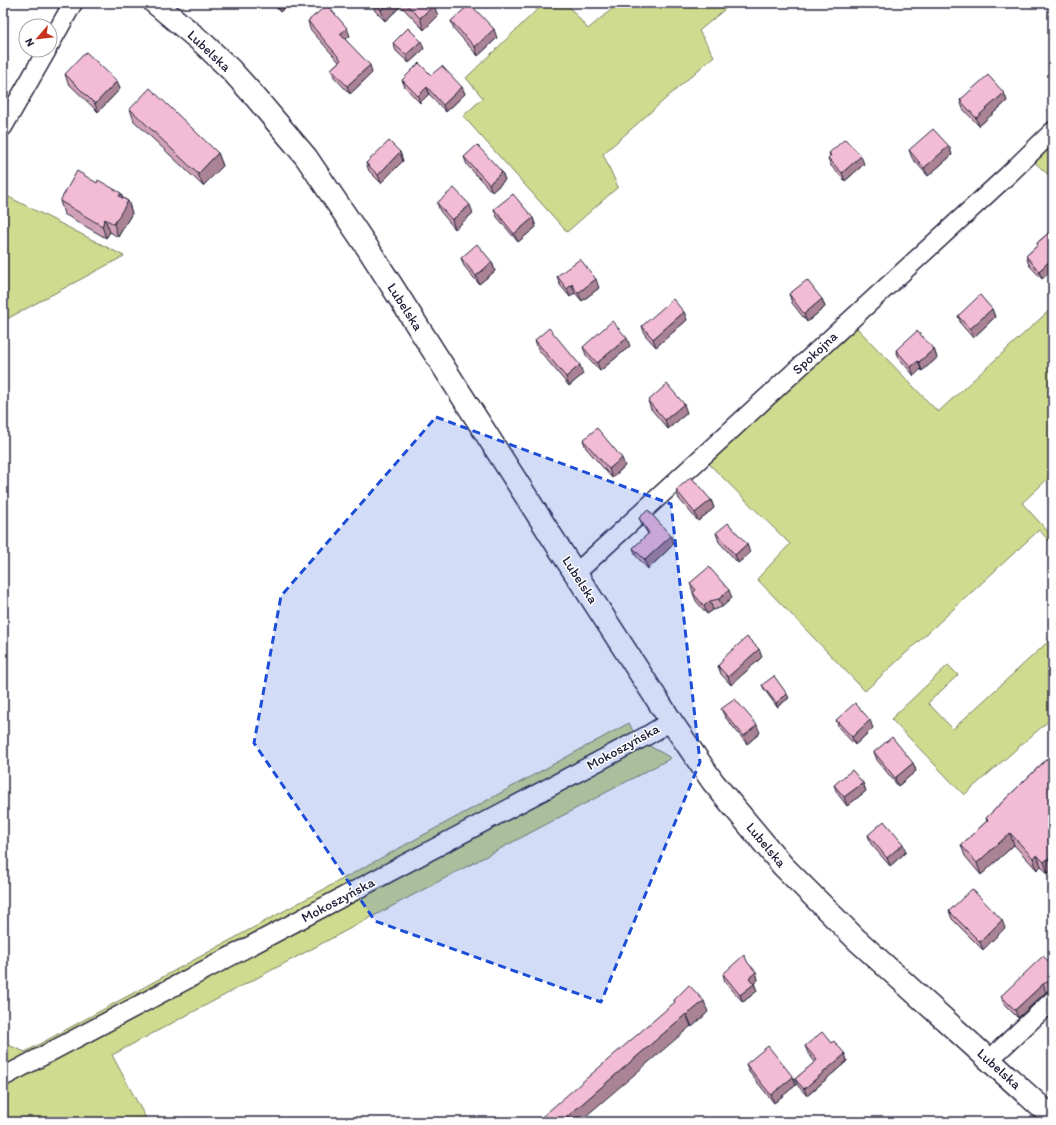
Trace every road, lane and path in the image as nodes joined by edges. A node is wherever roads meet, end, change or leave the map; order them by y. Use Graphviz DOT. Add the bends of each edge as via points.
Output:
graph roads {
  1 [pos="73,3"];
  2 [pos="155,3"];
  3 [pos="58,30"];
  4 [pos="42,58"];
  5 [pos="3,127"];
  6 [pos="1053,131"];
  7 [pos="576,573"];
  8 [pos="671,721"];
  9 [pos="1053,1000"];
  10 [pos="989,1060"];
  11 [pos="3,1077"];
  12 [pos="1053,1118"];
  1 -- 3 [label="street"];
  2 -- 7 [label="main road, Lubelska" via="231,70 306,156"];
  4 -- 5 [label="street"];
  6 -- 7 [label="street, Spokojna"];
  7 -- 8 [label="main road, Lubelska"];
  8 -- 10 [label="main road, Lubelska" via="713,782 783,866 858,940"];
  8 -- 11 [label="street, Mokoszyńska"];
  9 -- 10 [label="street"];
  10 -- 12 [label="main road, Lubelska"];
}
